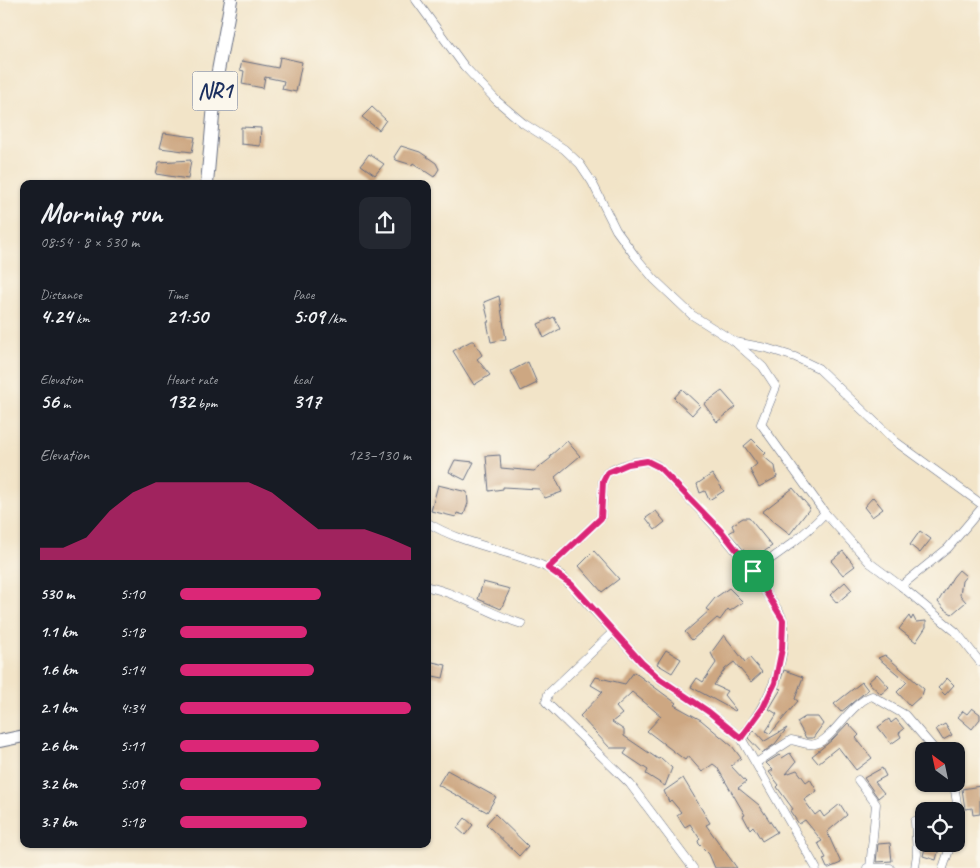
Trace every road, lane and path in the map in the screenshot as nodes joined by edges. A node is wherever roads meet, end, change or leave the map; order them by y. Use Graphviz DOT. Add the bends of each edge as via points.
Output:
graph roads {
  1 [pos="230,0"];
  2 [pos="416,0"];
  3 [pos="207,180"];
  4 [pos="735,342"];
  5 [pos="980,503"];
  6 [pos="980,510"];
  7 [pos="825,513"];
  8 [pos="431,524"];
  9 [pos="548,568"];
  10 [pos="753,571"];
  11 [pos="901,586"];
  12 [pos="431,588"];
  13 [pos="522,624"];
  14 [pos="613,632"];
  15 [pos="980,662"];
  16 [pos="20,737"];
  17 [pos="741,738"];
  18 [pos="0,741"];
  19 [pos="928,742"];
  20 [pos="756,763"];
  21 [pos="858,780"];
  22 [pos="917,852"];
  23 [pos="948,852"];
  24 [pos="693,868"];
  25 [pos="816,868"];
  26 [pos="868,868"];
  27 [pos="890,868"];
  28 [pos="914,868"];
  29 [pos="943,868"];
  1 -- 3 [label="highway, NR1" via="216,82"];
  2 -- 4 [label="street" via="464,66 497,101 580,164 616,230 654,279 692,315"];
  4 -- 5 [label="street" via="781,352 818,368 896,442"];
  4 -- 7 [label="street" via="763,366 776,388 760,424"];
  6 -- 11 [label="street" via="948,548"];
  7 -- 10 [label="street" via="790,547"];
  7 -- 11 [label="street" via="870,563"];
  8 -- 9 [label="street" via="456,537"];
  9 -- 10 [label="street" via="601,518 603,481 607,473 628,464 647,461 659,467 709,517"];
  9 -- 14 [label="street" via="571,584"];
  10 -- 17 [label="street" via="783,620 784,632 775,683 763,708"];
  11 -- 15 [label="street" via="956,632"];
  12 -- 13 [label="street"];
  14 -- 17 [label="street" via="660,679"];
  14 -- 24 [label="street" via="548,694 546,702 630,784"];
  16 -- 18 [label="highway"];
  17 -- 20 [label="street"];
  19 -- 20 [label="street" via="905,715 872,696 855,707 819,743 791,740"];
  20 -- 25 [label="street"];
  21 -- 26 [label="street" via="876,804"];
  22 -- 28 [label="street"];
  23 -- 29 [label="street"];
  26 -- 27 [label="street"];
}
